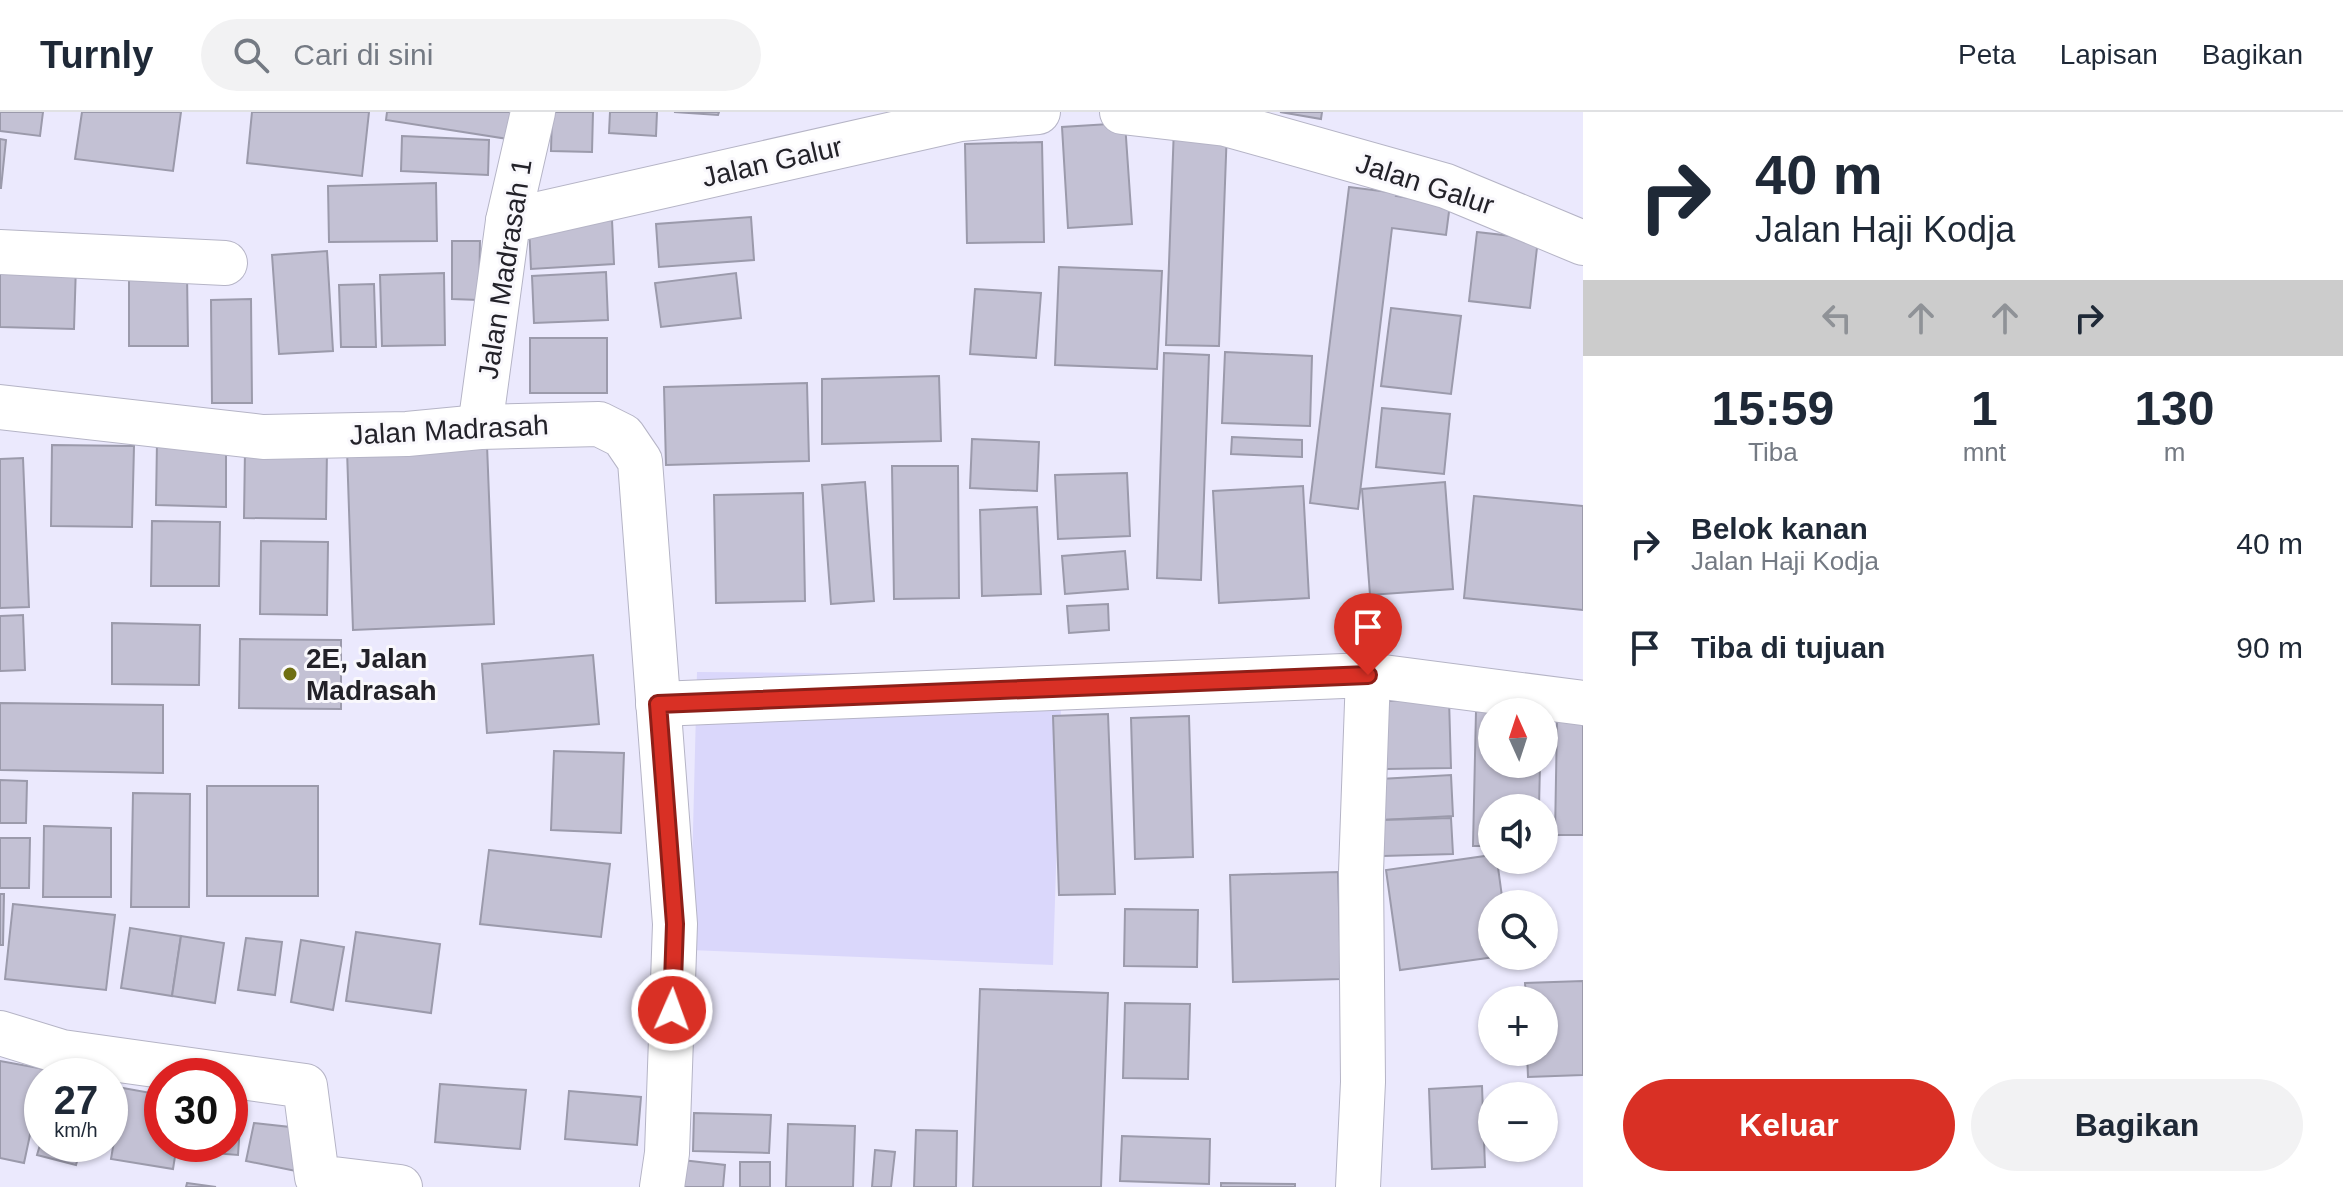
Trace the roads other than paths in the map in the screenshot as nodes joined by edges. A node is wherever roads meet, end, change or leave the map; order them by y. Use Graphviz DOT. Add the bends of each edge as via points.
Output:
graph roads {
  1 [pos="533,112"];
  2 [pos="1038,112"];
  3 [pos="1122,112"];
  4 [pos="1227,118"];
  5 [pos="508,221"];
  6 [pos="1583,243"];
  7 [pos="0,252"];
  8 [pos="225,263"];
  9 [pos="0,407"];
  10 [pos="480,427"];
  11 [pos="1368,675"];
  12 [pos="1583,703"];
  13 [pos="658,704"];
  14 [pos="0,1033"];
  15 [pos="400,1187"];
  16 [pos="662,1187"];
  17 [pos="1358,1187"];
  1 -- 5 [label="street, Jalan Madrasah 1"];
  2 -- 5 [label="street, Jalan Galur" via="960,119"];
  3 -- 4 [label="street, Jalan Galur"];
  4 -- 6 [label="street, Jalan Galur" via="1446,186"];
  5 -- 10 [label="street, Jalan Madrasah 1"];
  7 -- 8 [label="street"];
  9 -- 10 [label="street, Jalan Madrasah" via="263,437"];
  10 -- 13 [label="street, Jalan Madrasah" via="599,424 623,436 640,461"];
  11 -- 12 [label="street"];
  11 -- 13 [label="street"];
  11 -- 17 [label="street"];
  13 -- 16 [label="street, Jalan Madrasah" via="675,924"];
  14 -- 15 [label="street" via="62,1052 305,1086 317,1177"];
}
